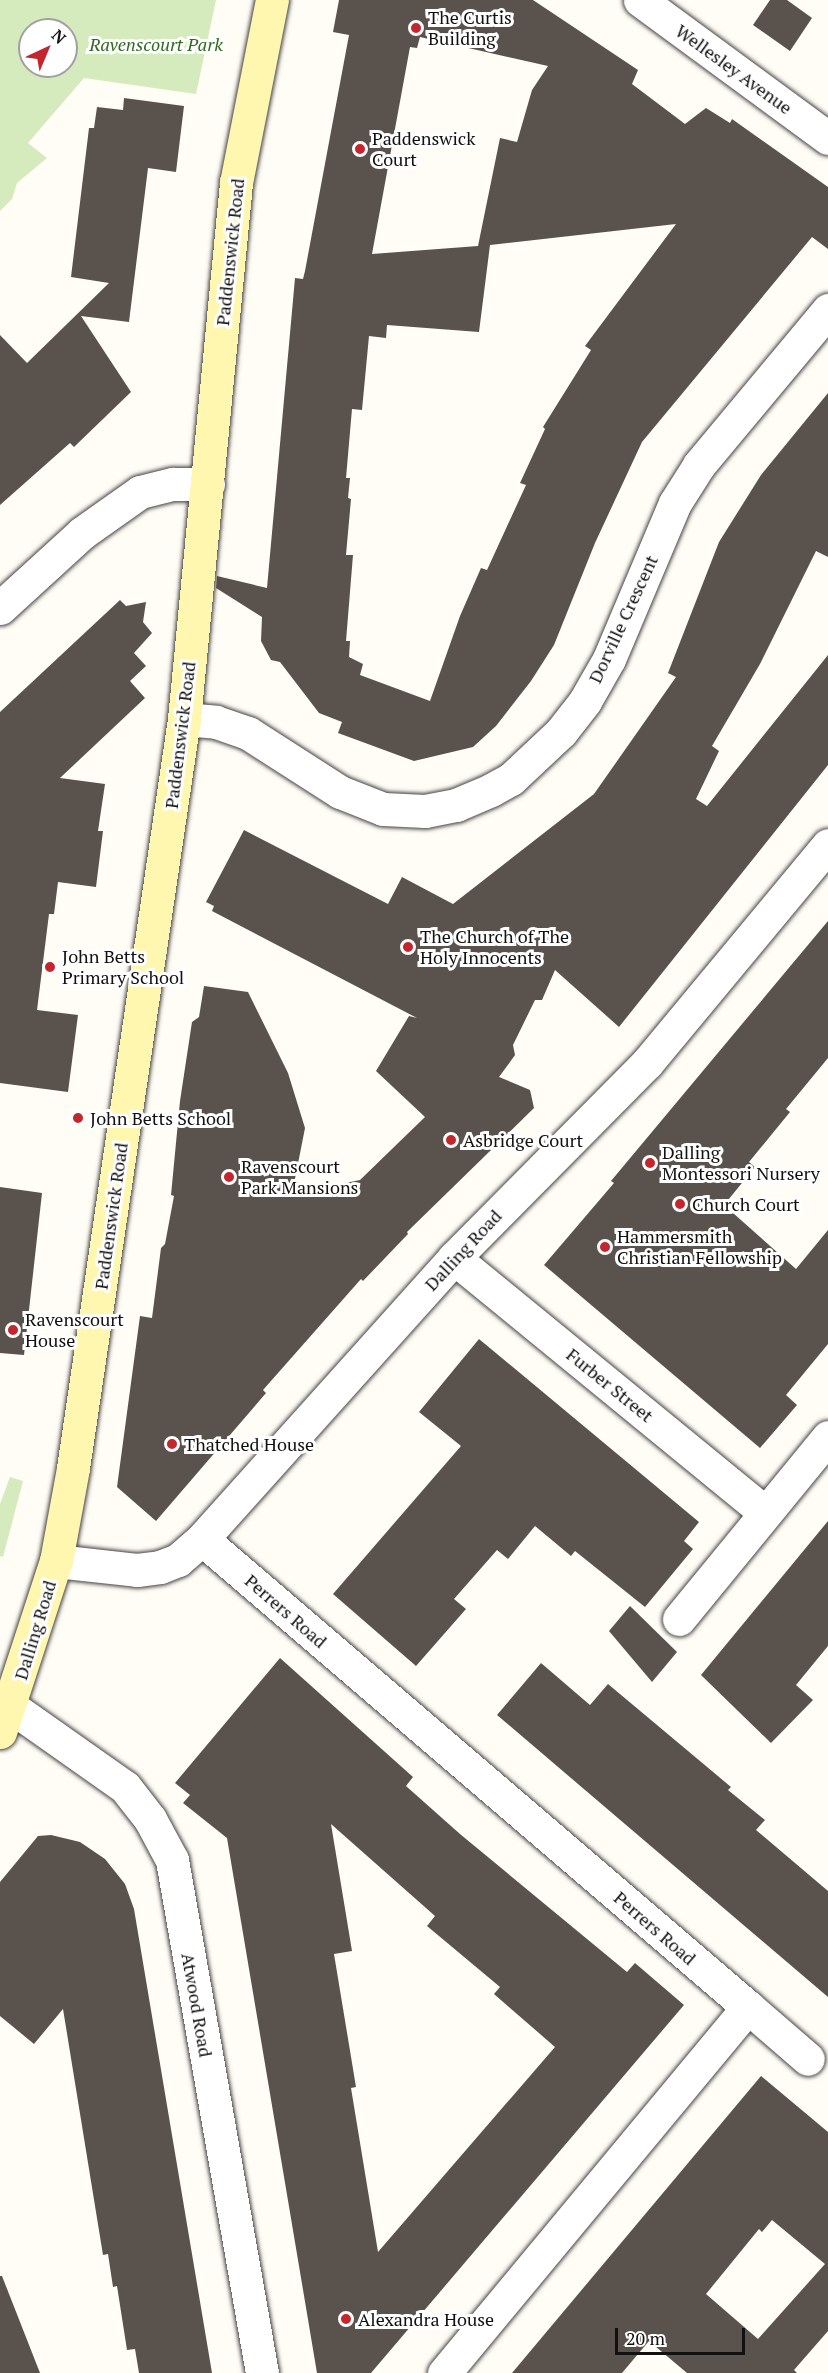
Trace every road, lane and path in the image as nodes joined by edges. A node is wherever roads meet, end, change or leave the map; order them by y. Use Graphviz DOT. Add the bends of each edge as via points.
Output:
graph roads {
  1 [pos="272,0"];
  2 [pos="640,0"];
  3 [pos="828,138"];
  4 [pos="828,310"];
  5 [pos="208,484"];
  6 [pos="0,608"];
  7 [pos="184,719"];
  8 [pos="828,845"];
  9 [pos="454,1258"];
  10 [pos="828,1437"];
  11 [pos="73,1468"];
  12 [pos="765,1513"];
  13 [pos="202,1539"];
  14 [pos="56,1561"];
  15 [pos="679,1619"];
  16 [pos="5,1719"];
  17 [pos="748,2007"];
  18 [pos="808,2059"];
  19 [pos="262,2373"];
  20 [pos="444,2373"];
  1 -- 5 [label="main road, Paddenswick Road" via="236,183"];
  2 -- 3 [label="street, Wellesley Avenue"];
  4 -- 7 [label="street, Dorville Crescent" via="699,465 675,503 609,658 585,701 561,732 511,778 456,805 425,811 383,809 340,792 248,733 216,722"];
  5 -- 6 [label="street" via="173,484 140,492 82,532"];
  5 -- 7 [label="main road, Paddenswick Road"];
  7 -- 11 [label="main road, Paddenswick Road"];
  8 -- 9 [label="street, Dalling Road" via="647,1062"];
  9 -- 12 [label="street, Furber Street"];
  9 -- 13 [label="street, Dalling Road"];
  10 -- 12 [label="street"];
  11 -- 14 [label="main road, Dalling Road"];
  12 -- 15 [label="street"];
  13 -- 14 [label="street, Dalling Road" via="178,1560 159,1567 137,1570"];
  13 -- 17 [label="street, Perrers Road"];
  14 -- 16 [label="main road, Dalling Road"];
  16 -- 19 [label="street, Atwood Road" via="125,1787 150,1819 172,1860"];
  17 -- 18 [label="street, Perrers Road"];
  17 -- 20 [label="street"];
}
